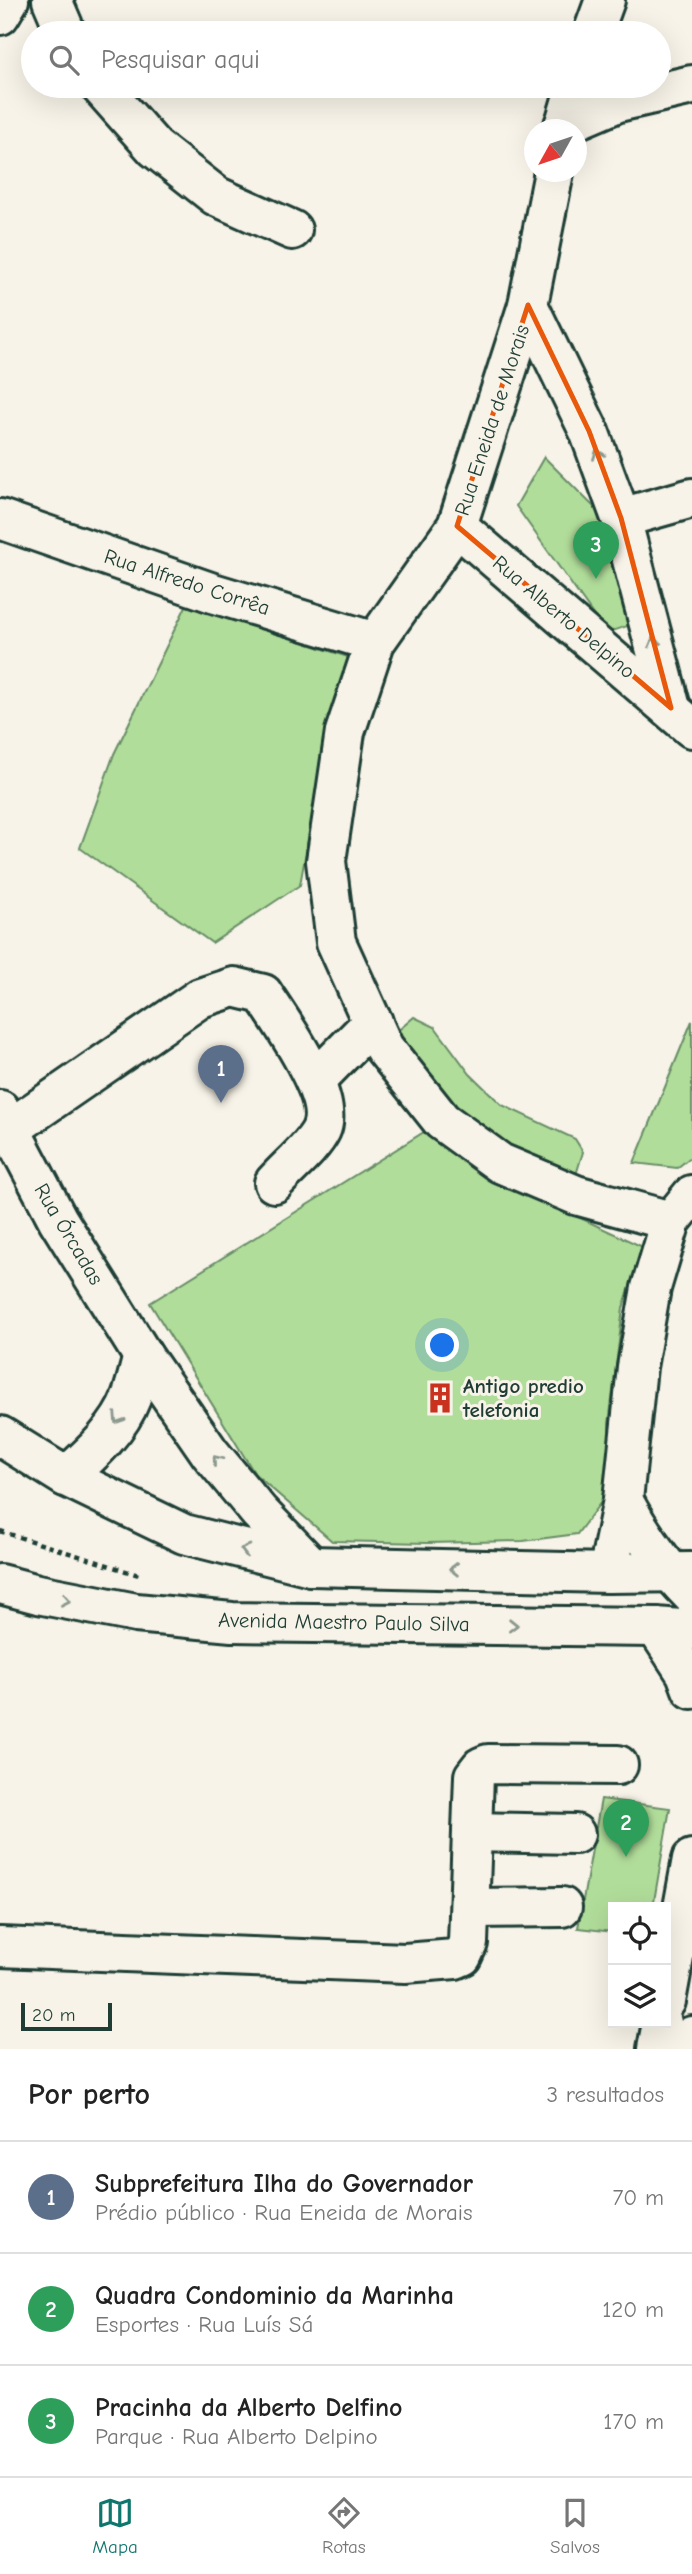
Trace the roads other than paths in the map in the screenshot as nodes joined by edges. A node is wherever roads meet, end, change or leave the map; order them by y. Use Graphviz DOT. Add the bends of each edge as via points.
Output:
graph roads {
  1 [pos="9,0"];
  2 [pos="52,0"];
  3 [pos="605,0"];
  4 [pos="0,15"];
  5 [pos="61,21"];
  6 [pos="597,21"];
  7 [pos="692,85"];
  8 [pos="671,90"];
  9 [pos="111,98"];
  10 [pos="572,98"];
  11 [pos="639,98"];
  12 [pos="566,119"];
  13 [pos="581,119"];
  14 [pos="552,182"];
  15 [pos="292,230"];
  16 [pos="528,305"];
  17 [pos="692,498"];
  18 [pos="621,518"];
  19 [pos="0,519"];
  20 [pos="457,526"];
  21 [pos="374,642"];
  22 [pos="682,718"];
  23 [pos="373,1022"];
  24 [pos="315,1081"];
  25 [pos="5,1120"];
  26 [pos="274,1183"];
  27 [pos="681,1208"];
  28 [pos="143,1356"];
  29 [pos="0,1436"];
  30 [pos="66,1477"];
  31 [pos="623,1500"];
  32 [pos="311,1566"];
  33 [pos="608,1573"];
  34 [pos="684,1580"];
  35 [pos="0,1584"];
  36 [pos="674,1628"];
  37 [pos="692,1689"];
  38 [pos="618,1765"];
  39 [pos="472,1832"];
  40 [pos="575,1834"];
  41 [pos="692,1859"];
  42 [pos="562,1907"];
  43 [pos="471,1908"];
  44 [pos="0,1947"];
  45 [pos="671,1974"];
  46 [pos="661,2028"];
  47 [pos="692,2036"];
  48 [pos="657,2049"];
  49 [pos="690,2049"];
  1 -- 4 [label="street"];
  2 -- 5 [label="street"];
  3 -- 6 [label="street"];
  7 -- 8 [label="street"];
  9 -- 15 [label="street" via="155,148 216,196"];
  10 -- 12 [label="street"];
  11 -- 13 [label="street"];
  14 -- 16 [label="street, Rua Eneida de Morais"];
  18 -- 16 [label="street, Rua Alberto Delpino, one-way" via="589,431"];
  16 -- 20 [label="street, Rua Eneida de Morais"];
  17 -- 18 [label="street"];
  22 -- 18 [label="street, Rua Alberto Delpino, one-way"];
  19 -- 21 [label="street, Rua Alfredo Corrêa" via="213,593"];
  20 -- 21 [label="street, Rua Eneida de Morais"];
  20 -- 22 [label="street, Rua Alberto Delpino"];
  21 -- 23 [label="street, Rua Eneida de Morais" via="345,732 326,861 336,942"];
  23 -- 24 [label="street"];
  23 -- 27 [label="street, Rua Eneida de Morais" via="384,1048 442,1121 500,1163 576,1195"];
  24 -- 25 [label="street" via="263,993 234,987 200,998"];
  24 -- 26 [label="street" via="324,1115 320,1130"];
  25 -- 28 [label="street, Rua Órcadas" via="58,1220"];
  27 -- 31 [label="street, Rua Eneida de Morais" via="651,1288 637,1367"];
  28 -- 30 [label="street, one-way" via="130,1400 118,1420 100,1446"];
  32 -- 28 [label="street, Rua Órcadas, one-way" via="210,1453"];
  29 -- 30 [label="street"];
  32 -- 30 [label="street, one-way" via="184,1534"];
  31 -- 33 [label="street, Rua Eneida de Morais"];
  31 -- 34 [label="street" via="635,1522"];
  33 -- 32 [label="street, one-way"];
  33 -- 34 [label="street"];
  35 -- 36 [label="street, Avenida Maestro Paulo Silva, one-way" via="136,1613 232,1622"];
  36 -- 37 [label="street"];
  38 -- 39 [label="street" via="481,1767 474,1776"];
  39 -- 40 [label="street"];
  39 -- 43 [label="street"];
  41 -- 45 [label="street"];
  42 -- 43 [label="street"];
  43 -- 44 [label="street" via="468,1943 462,1956 455,1959 405,1963"];
  46 -- 48 [label="street"];
  47 -- 49 [label="street"];
}
